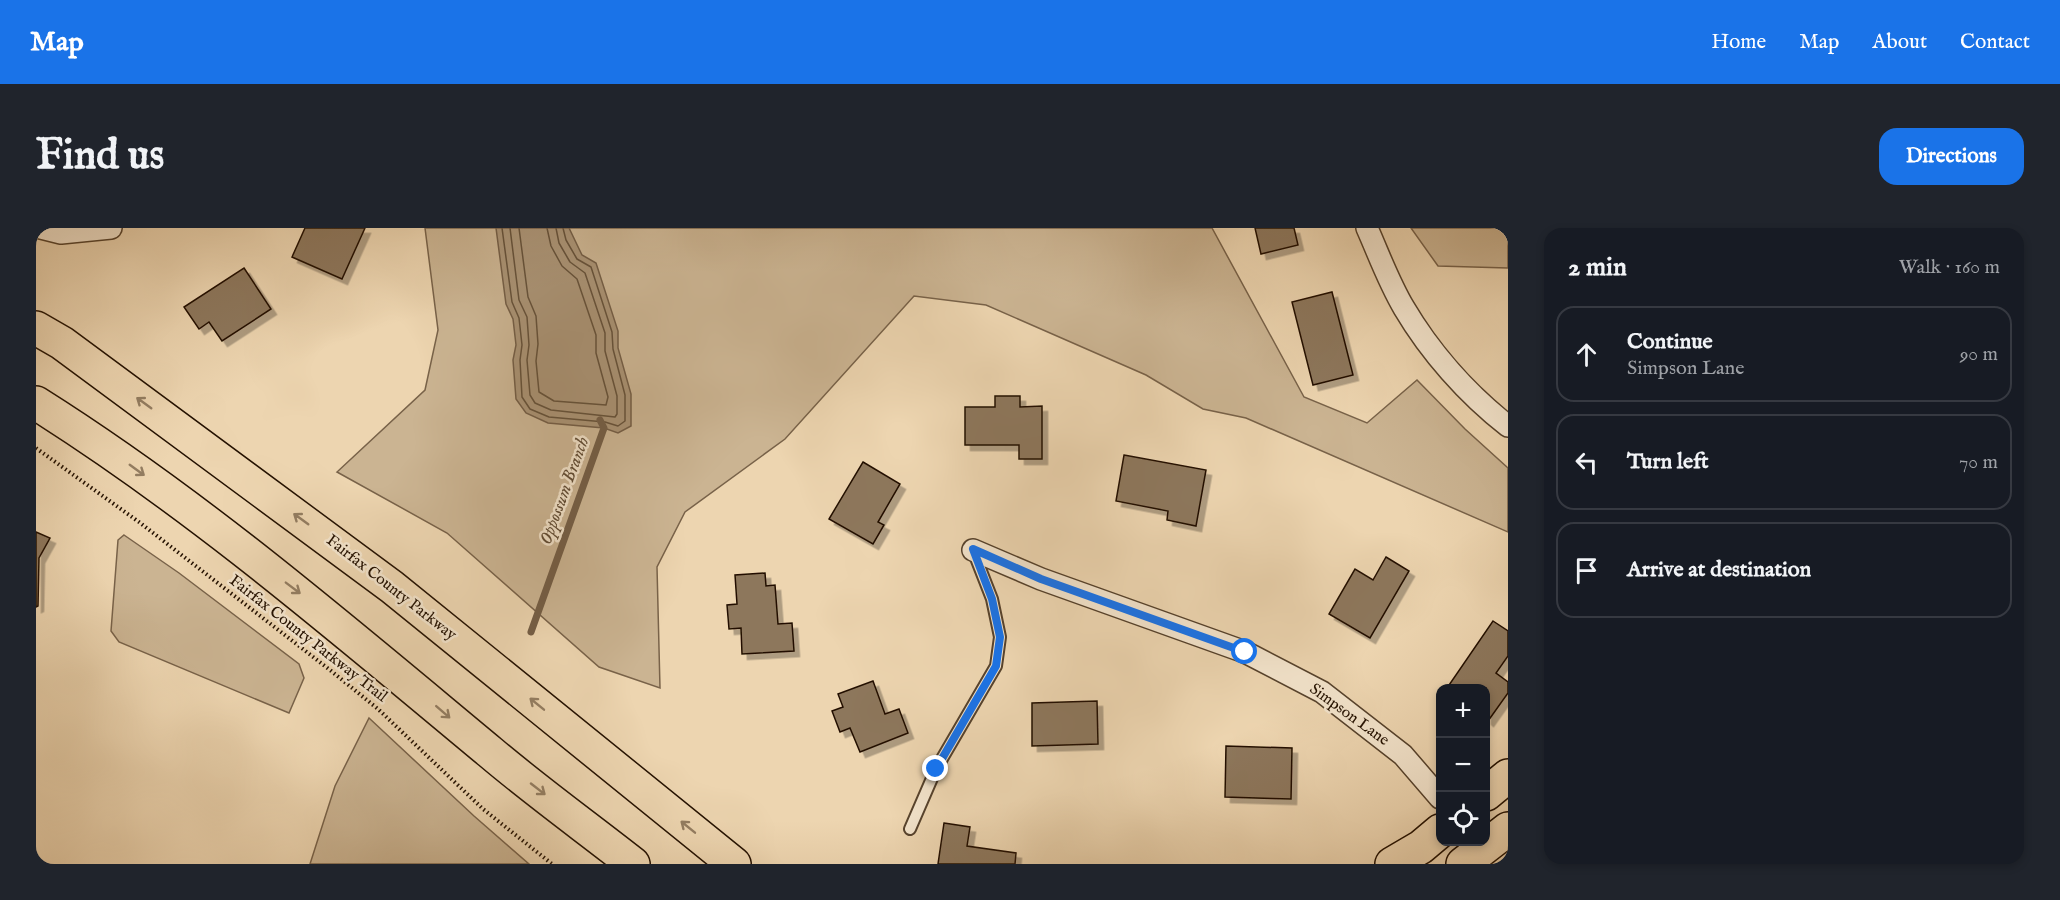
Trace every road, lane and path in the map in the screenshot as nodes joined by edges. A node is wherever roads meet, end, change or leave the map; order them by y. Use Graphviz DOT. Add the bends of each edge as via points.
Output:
graph roads {
  1 [pos="41,228"];
  2 [pos="111,228"];
  3 [pos="1367,228"];
  4 [pos="36,328"];
  5 [pos="36,403"];
  6 [pos="1508,426"];
  7 [pos="36,448"];
  8 [pos="973,549"];
  9 [pos="1508,776"];
  10 [pos="1488,792"];
  11 [pos="1436,793"];
  12 [pos="910,829"];
  13 [pos="1508,829"];
  14 [pos="1436,834"];
  15 [pos="552,864"];
  16 [pos="633,864"];
  17 [pos="734,864"];
  18 [pos="1392,864"];
  19 [pos="1463,864"];
  1 -- 2 [label="street" via="61,233"];
  3 -- 6 [label="street" via="1388,279 1419,333 1456,378"];
  17 -- 4 [label="main road, Fairfax County Parkway, one-way" via="392,586 62,343"];
  5 -- 16 [label="main road, one-way" via="138,471 314,605 491,754"];
  7 -- 15 [label="path, Fairfax County Parkway Trail" via="139,522 330,670 378,709 483,809"];
  8 -- 11 [label="street, Simpson Lane" via="1041,579 1245,652 1322,692 1403,755"];
  8 -- 12 [label="lane" via="992,599 1000,637 996,666 936,769"];
  9 -- 10 [label="main road"];
  13 -- 19 [label="main road"];
  14 -- 18 [label="main road"];
}
